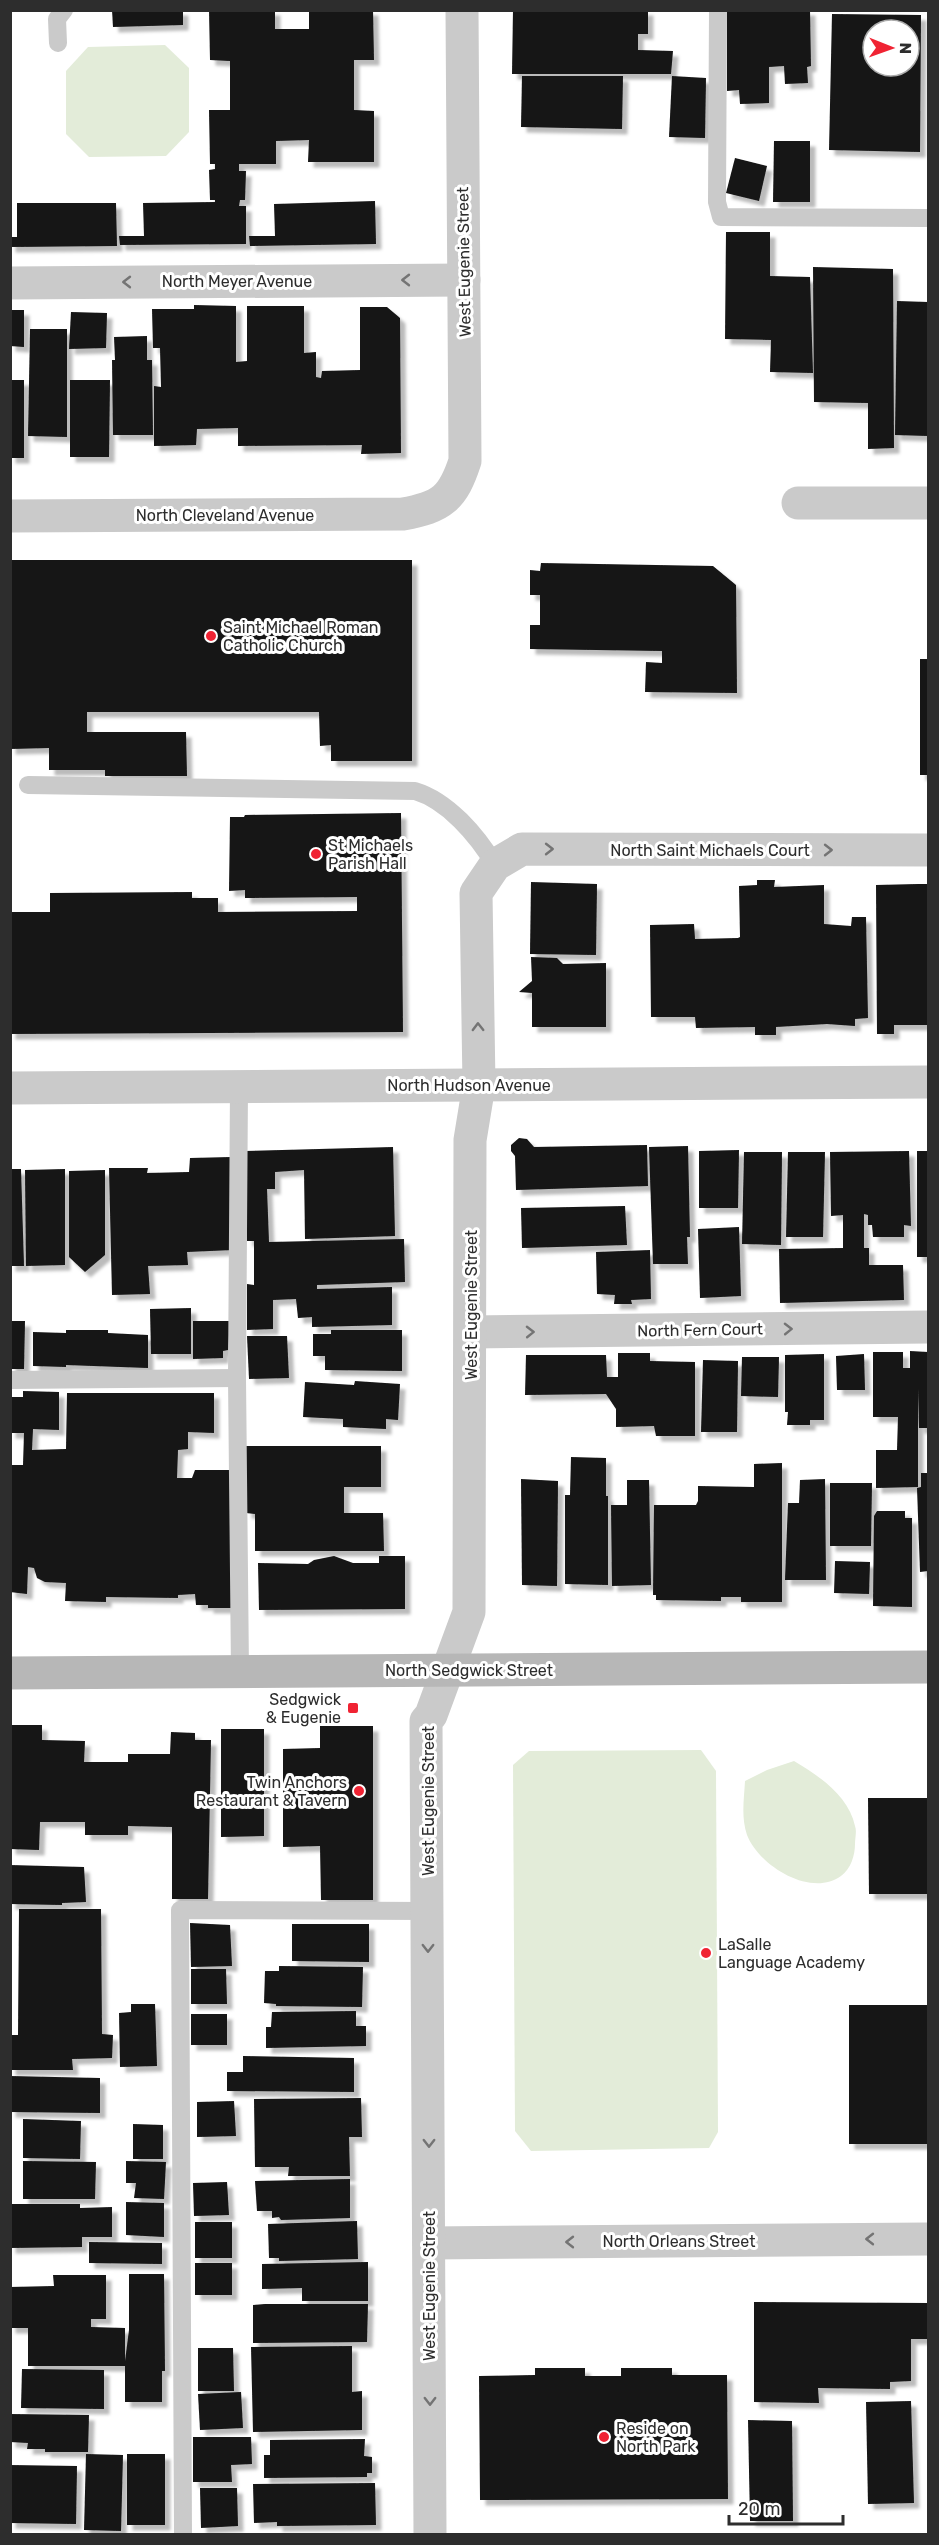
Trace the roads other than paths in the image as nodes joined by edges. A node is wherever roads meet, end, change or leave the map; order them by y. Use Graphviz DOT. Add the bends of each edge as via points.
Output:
graph roads {
  1 [pos="64,10"];
  2 [pos="462,10"];
  3 [pos="718,10"];
  4 [pos="58,43"];
  5 [pos="928,218"];
  6 [pos="464,280"];
  7 [pos="10,283"];
  8 [pos="928,502"];
  9 [pos="798,503"];
  10 [pos="439,504"];
  11 [pos="10,516"];
  12 [pos="28,785"];
  13 [pos="928,850"];
  14 [pos="495,865"];
  15 [pos="928,1082"];
  16 [pos="479,1085"];
  17 [pos="239,1086"];
  18 [pos="10,1088"];
  19 [pos="928,1327"];
  20 [pos="471,1332"];
  21 [pos="237,1378"];
  22 [pos="10,1380"];
  23 [pos="928,1667"];
  24 [pos="447,1670"];
  25 [pos="240,1671"];
  26 [pos="10,1673"];
  27 [pos="428,1911"];
  28 [pos="928,2239"];
  29 [pos="429,2243"];
  30 [pos="183,2535"];
  31 [pos="430,2535"];
  1 -- 4 [label="lane" via="57,19"];
  2 -- 6 [label="street, West Eugenie Street"];
  3 -- 5 [label="lane" via="717,202 721,218"];
  6 -- 7 [label="street, North Meyer Avenue, one-way"];
  6 -- 10 [label="street, West Eugenie Street" via="465,461 457,485"];
  8 -- 9 [label="street"];
  10 -- 11 [label="street, North Cleveland Avenue" via="403,514"];
  12 -- 14 [label="lane" via="414,791 434,797 480,841"];
  14 -- 13 [label="street, North Saint Michaels Court, one-way" via="522,849"];
  16 -- 14 [label="street, West Eugenie Street, one-way" via="476,893"];
  15 -- 16 [label="street, North Hudson Avenue"];
  16 -- 17 [label="street, North Hudson Avenue"];
  16 -- 20 [label="street, West Eugenie Street" via="470,1140"];
  17 -- 18 [label="street, North Hudson Avenue"];
  17 -- 21 [label="lane"];
  20 -- 19 [label="street, North Fern Court, one-way"];
  20 -- 24 [label="street, West Eugenie Street" via="469,1612"];
  21 -- 22 [label="lane"];
  21 -- 25 [label="lane"];
  23 -- 24 [label="street, North Sedgwick Street"];
  24 -- 25 [label="street, North Sedgwick Street"];
  24 -- 27 [label="street, West Eugenie Street" via="426,1721"];
  25 -- 26 [label="street, North Sedgwick Street"];
  27 -- 29 [label="street, West Eugenie Street, one-way"];
  27 -- 30 [label="lane" via="180,1910"];
  28 -- 29 [label="street, North Orleans Street, one-way"];
  29 -- 31 [label="street, West Eugenie Street, one-way"];
}
